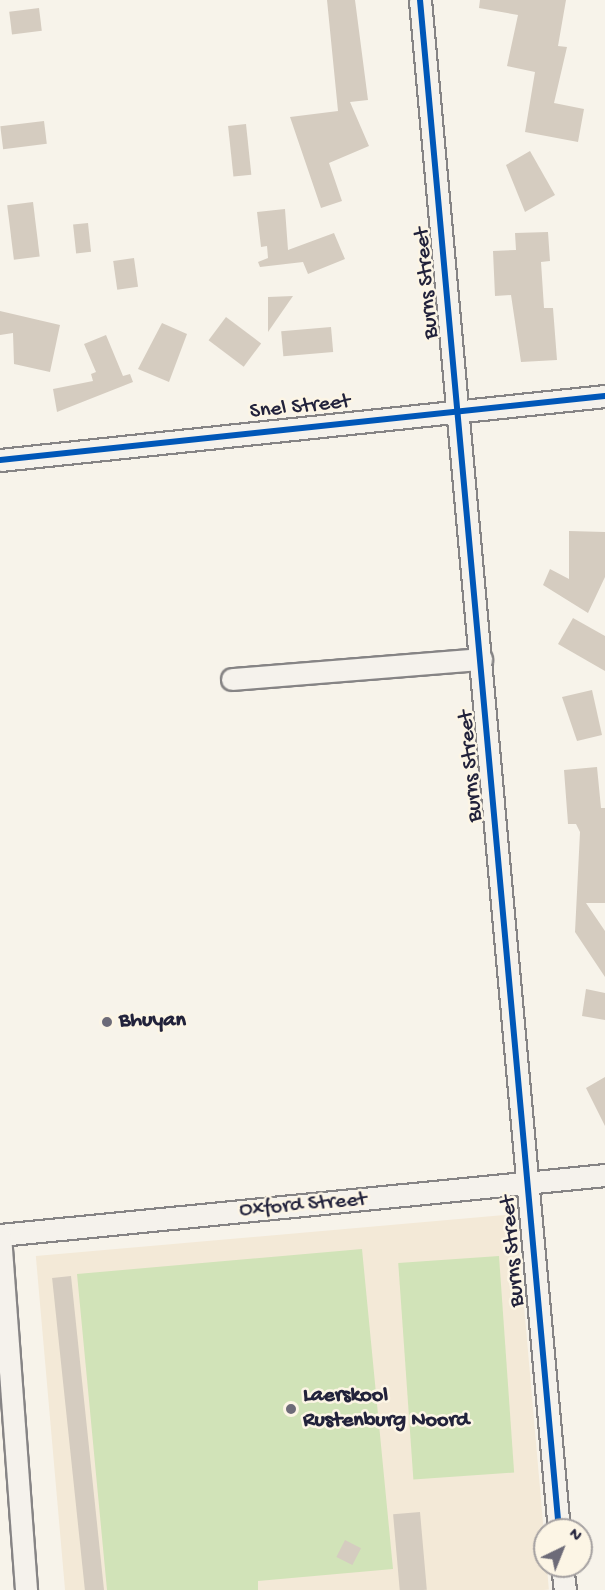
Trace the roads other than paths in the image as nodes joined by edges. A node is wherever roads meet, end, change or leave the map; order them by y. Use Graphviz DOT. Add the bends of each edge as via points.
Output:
graph roads {
  1 [pos="420,0"];
  2 [pos="605,396"];
  3 [pos="458,409"];
  4 [pos="0,460"];
  5 [pos="481,659"];
  6 [pos="232,679"];
  7 [pos="605,1175"];
  8 [pos="526,1184"];
  9 [pos="0,1235"];
  10 [pos="558,1518"];
  11 [pos="26,1590"];
  1 -- 3 [label="street, Burns Street"];
  2 -- 3 [label="street, Snel Street"];
  3 -- 4 [label="street, Snel Street"];
  3 -- 5 [label="street, Burns Street"];
  5 -- 6 [label="street"];
  5 -- 8 [label="street, Burns Street"];
  7 -- 8 [label="street, Oxford Street"];
  8 -- 9 [label="street, Oxford Street"];
  8 -- 10 [label="street, Burns Street"];
  9 -- 11 [label="street"];
}
